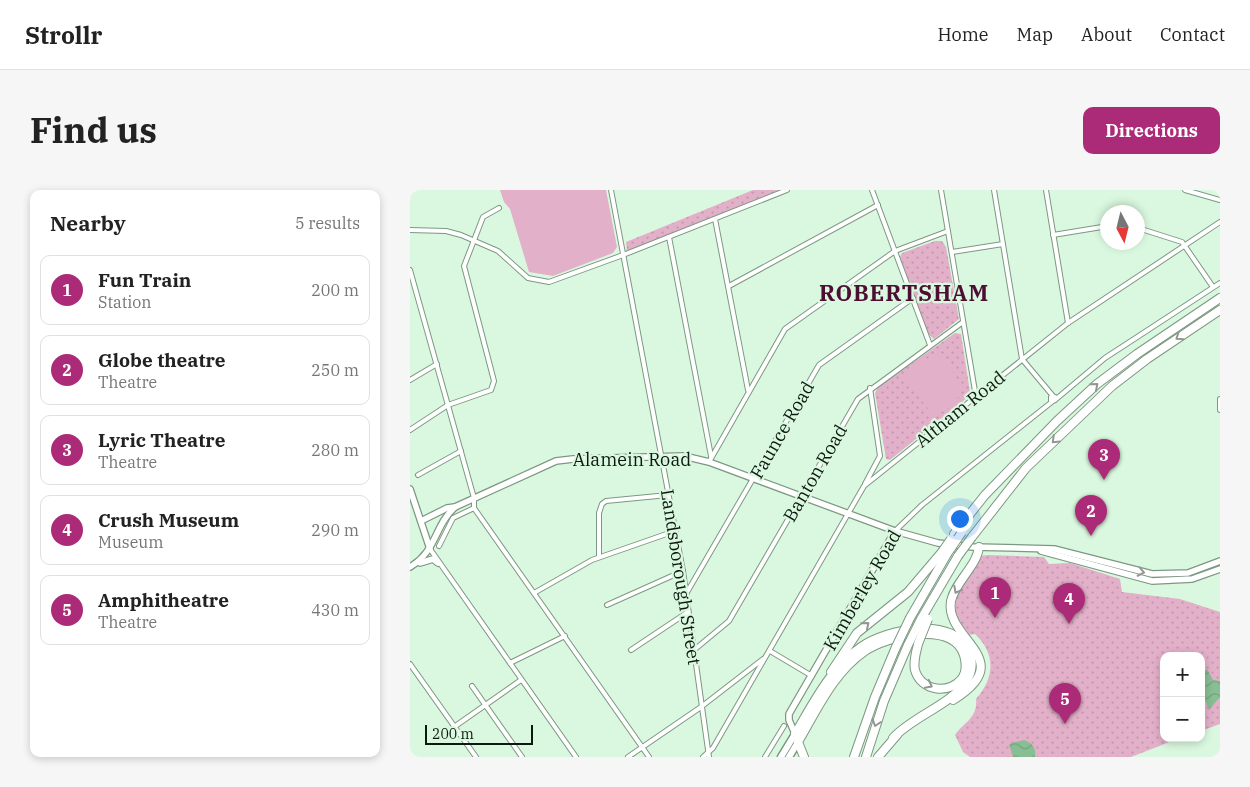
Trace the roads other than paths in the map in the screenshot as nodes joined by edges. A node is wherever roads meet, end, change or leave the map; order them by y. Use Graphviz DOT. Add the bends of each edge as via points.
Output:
graph roads {
  1 [pos="612,190"];
  2 [pos="787,190"];
  3 [pos="872,190"];
  4 [pos="942,190"];
  5 [pos="994,190"];
  6 [pos="1046,190"];
  7 [pos="1185,190"];
  8 [pos="1220,200"];
  9 [pos="878,205"];
  10 [pos="499,208"];
  11 [pos="715,219"];
  12 [pos="1220,222"];
  13 [pos="1100,227"];
  14 [pos="410,230"];
  15 [pos="1145,230"];
  16 [pos="948,231"];
  17 [pos="1053,235"];
  18 [pos="669,237"];
  19 [pos="473,240"];
  20 [pos="1003,244"];
  21 [pos="1185,244"];
  22 [pos="895,251"];
  23 [pos="952,252"];
  24 [pos="624,256"];
  25 [pos="410,270"];
  26 [pos="1220,283"];
  27 [pos="729,286"];
  28 [pos="1213,287"];
  29 [pos="913,298"];
  30 [pos="1220,298"];
  31 [pos="1220,310"];
  32 [pos="963,322"];
  33 [pos="1068,323"];
  34 [pos="930,345"];
  35 [pos="1022,359"];
  36 [pos="437,364"];
  37 [pos="410,380"];
  38 [pos="870,388"];
  39 [pos="748,390"];
  40 [pos="976,397"];
  41 [pos="1053,398"];
  42 [pos="1220,399"];
  43 [pos="448,405"];
  44 [pos="1220,410"];
  45 [pos="410,430"];
  46 [pos="461,451"];
  47 [pos="661,457"];
  48 [pos="710,459"];
  49 [pos="418,475"];
  50 [pos="754,479"];
  51 [pos="864,486"];
  52 [pos="410,489"];
  53 [pos="668,495"];
  54 [pos="802,496"];
  55 [pos="474,498"];
  56 [pos="455,507"];
  57 [pos="474,508"];
  58 [pos="848,513"];
  59 [pos="420,521"];
  60 [pos="675,531"];
  61 [pos="895,531"];
  62 [pos="439,546"];
  63 [pos="977,548"];
  64 [pos="430,549"];
  65 [pos="944,553"];
  66 [pos="599,557"];
  67 [pos="1220,561"];
  68 [pos="438,562"];
  69 [pos="410,567"];
  70 [pos="1220,568"];
  71 [pos="683,570"];
  72 [pos="534,593"];
  73 [pos="686,595"];
  74 [pos="607,605"];
  75 [pos="688,612"];
  76 [pos="924,619"];
  77 [pos="565,636"];
  78 [pos="631,650"];
  79 [pos="694,650"];
  80 [pos="770,651"];
  81 [pos="765,658"];
  82 [pos="510,663"];
  83 [pos="410,664"];
  84 [pos="812,676"];
  85 [pos="521,680"];
  86 [pos="472,686"];
  87 [pos="486,705"];
  88 [pos="701,707"];
  89 [pos="810,708"];
  90 [pos="784,726"];
  91 [pos="454,727"];
  92 [pos="796,736"];
  93 [pos="893,738"];
  94 [pos="642,747"];
  95 [pos="709,755"];
  96 [pos="476,757"];
  97 [pos="522,757"];
  98 [pos="576,757"];
  99 [pos="628,757"];
  100 [pos="649,757"];
  101 [pos="703,757"];
  102 [pos="765,757"];
  103 [pos="782,757"];
  104 [pos="789,757"];
  105 [pos="804,757"];
  106 [pos="854,757"];
  107 [pos="866,757"];
  108 [pos="878,757"];
  1 -- 24 [label="street, Landsborough Street"];
  2 -- 11 [label="street"];
  3 -- 9 [label="street"];
  4 -- 16 [label="street"];
  5 -- 20 [label="street"];
  6 -- 17 [label="street"];
  7 -- 8 [label="street"];
  9 -- 22 [label="street"];
  9 -- 27 [label="street"];
  10 -- 19 [label="street" via="484,215"];
  11 -- 18 [label="street"];
  11 -- 27 [label="street"];
  12 -- 21 [label="street, Altham Road"];
  13 -- 17 [label="street"];
  14 -- 19 [label="street" via="450,232"];
  15 -- 21 [label="street"];
  16 -- 22 [label="street"];
  16 -- 23 [label="street"];
  17 -- 33 [label="street"];
  18 -- 24 [label="street"];
  18 -- 48 [label="street"];
  19 -- 24 [label="street" via="498,251 521,274 538,281 560,279"];
  19 -- 43 [label="street" via="464,270 494,381 491,390"];
  20 -- 23 [label="street"];
  20 -- 35 [label="street"];
  21 -- 28 [label="street"];
  21 -- 33 [label="street, Altham Road"];
  22 -- 29 [label="street"];
  22 -- 39 [label="street" via="785,329"];
  23 -- 32 [label="street"];
  24 -- 47 [label="street, Landsborough Street"];
  25 -- 36 [label="street"];
  26 -- 28 [label="street, Kimberley Road"];
  27 -- 39 [label="street"];
  28 -- 41 [label="street, Kimberley Road" via="1105,358"];
  29 -- 34 [label="street"];
  29 -- 50 [label="street, Faunce Road" via="820,365"];
  65 -- 30 [label="highway, one-way, bridge" via="999,482 1097,384"];
  31 -- 76 [label="highway, one-way, bridge" via="1112,386 1026,468 958,556"];
  32 -- 34 [label="street, Banton Road"];
  32 -- 40 [label="street"];
  33 -- 35 [label="street, Altham Road"];
  34 -- 38 [label="street, Banton Road"];
  35 -- 40 [label="street, Altham Road"];
  35 -- 41 [label="street"];
  36 -- 37 [label="street"];
  36 -- 43 [label="street"];
  38 -- 51 [label="street" via="880,456"];
  38 -- 54 [label="street, Banton Road" via="855,404"];
  39 -- 48 [label="street"];
  40 -- 51 [label="street, Altham Road"];
  41 -- 61 [label="street, Kimberley Road" via="922,505"];
  42 -- 44 [label="street"];
  43 -- 45 [label="street"];
  43 -- 46 [label="street"];
  46 -- 49 [label="street"];
  46 -- 55 [label="street"];
  47 -- 48 [label="main road, Alamein Road"];
  47 -- 53 [label="street, Landsborough Street"];
  47 -- 55 [label="main road, Alamein Road" via="560,460"];
  48 -- 50 [label="main road, Alamein Road"];
  50 -- 54 [label="main road, Alamein Road"];
  50 -- 73 [label="street, Faunce Road"];
  51 -- 58 [label="street, Altham Road"];
  52 -- 59 [label="main road"];
  53 -- 60 [label="street, Landsborough Street"];
  53 -- 66 [label="street" via="604,502 599,513"];
  54 -- 58 [label="main road, Alamein Road"];
  54 -- 79 [label="street, Banton Road" via="728,623"];
  55 -- 56 [label="main road, Alamein Road"];
  55 -- 57 [label="street"];
  56 -- 59 [label="main road, Alamein Road"];
  56 -- 64 [label="main road"];
  57 -- 62 [label="street" via="453,518"];
  57 -- 72 [label="street"];
  58 -- 61 [label="main road, Alamein Road"];
  58 -- 80 [label="street, Altham Road"];
  59 -- 64 [label="main road"];
  60 -- 66 [label="street"];
  60 -- 71 [label="street, Landsborough Street"];
  61 -- 63 [label="main road, Alamein Road" via="919,539"];
  61 -- 84 [label="main road, Kimberley Road"];
  63 -- 67 [label="main road, one-way" via="1054,549 1124,569 1164,575 1188,572"];
  63 -- 70 [label="main road" via="1050,552 1152,581 1192,579"];
  63 -- 93 [label="highway, one-way" via="953,595 951,608 954,622 978,656 980,666 976,680 964,693"];
  64 -- 68 [label="street"];
  64 -- 69 [label="main road"];
  89 -- 65 [label="highway, one-way" via="849,642 908,592"];
  65 -- 106 [label="highway, bridge" via="896,647"];
  66 -- 72 [label="street"];
  68 -- 69 [label="main road" via="433,559"];
  68 -- 82 [label="street"];
  71 -- 73 [label="street, Landsborough Street"];
  71 -- 74 [label="street"];
  72 -- 77 [label="street"];
  73 -- 75 [label="street, Landsborough Street"];
  75 -- 78 [label="street"];
  75 -- 79 [label="street, Landsborough Street"];
  76 -- 92 [label="highway, one-way, bridge" via="918,644 914,665 918,677 931,688 952,687 966,670 963,651 948,638 924,634 909,635 885,641 865,651 840,674"];
  76 -- 107 [label="highway, one-way, bridge" via="908,645 884,701"];
  77 -- 82 [label="street"];
  77 -- 94 [label="street"];
  79 -- 88 [label="street, Landsborough Street"];
  80 -- 81 [label="street, Altham Road"];
  80 -- 84 [label="street"];
  81 -- 88 [label="street, Altham Road"];
  81 -- 95 [label="street, Altham Road"];
  82 -- 85 [label="street"];
  83 -- 91 [label="street"];
  84 -- 92 [label="main road, Kimberley Road" via="793,710"];
  85 -- 87 [label="street"];
  85 -- 98 [label="street"];
  86 -- 87 [label="street"];
  87 -- 91 [label="street"];
  87 -- 97 [label="street"];
  88 -- 94 [label="street, Altham Road"];
  88 -- 95 [label="street, Landsborough Street"];
  89 -- 92 [label="highway"];
  89 -- 93 [label="highway" via="846,660 877,638 911,629 940,631 958,638 967,647 971,660 970,674 964,685"];
  90 -- 102 [label="street"];
  91 -- 96 [label="street"];
  92 -- 103 [label="main road"];
  92 -- 104 [label="main road"];
  92 -- 105 [label="highway"];
  93 -- 108 [label="highway"];
  94 -- 99 [label="street, Altham Road"];
  94 -- 100 [label="street"];
  95 -- 101 [label="street"];
}
